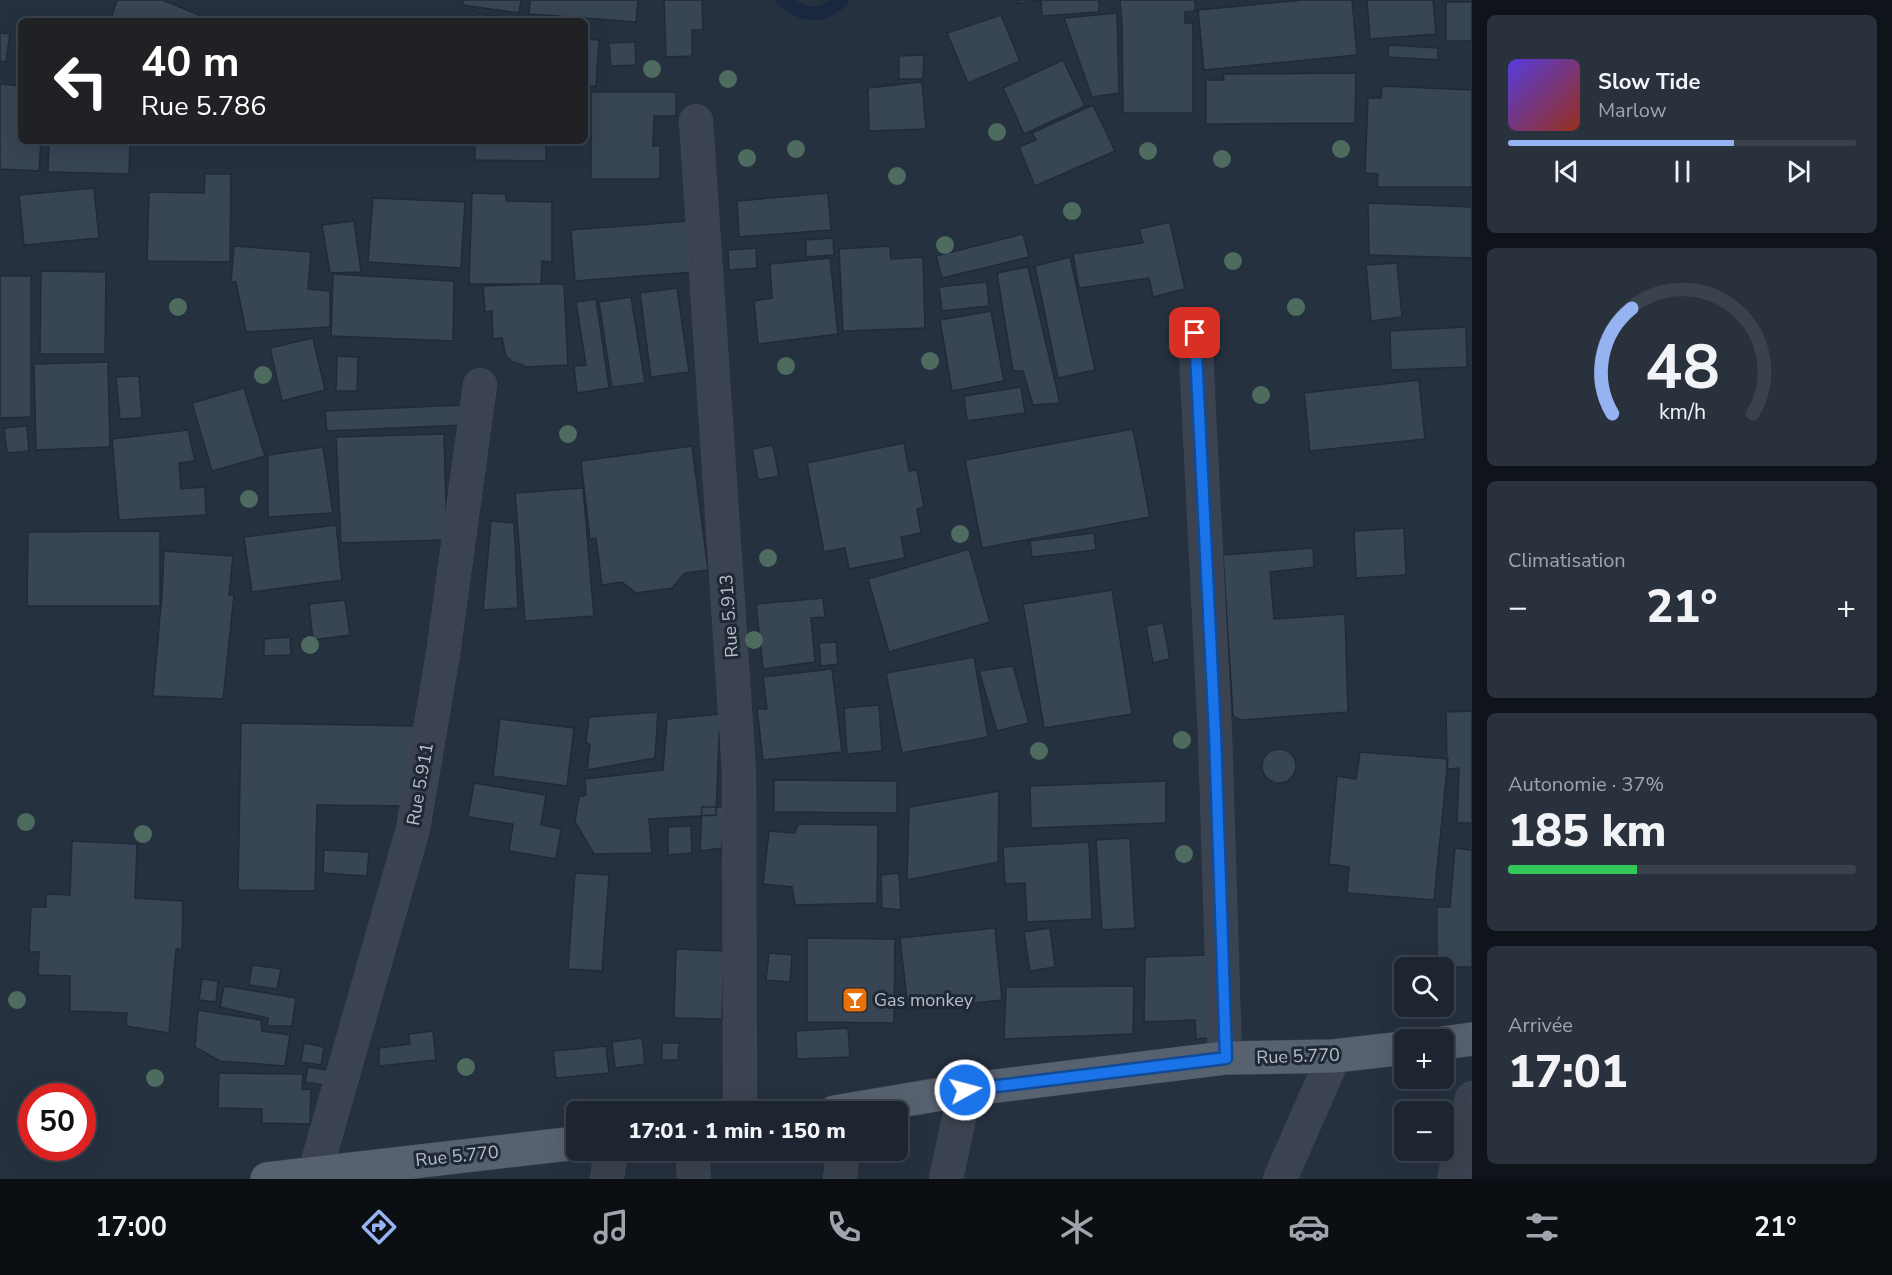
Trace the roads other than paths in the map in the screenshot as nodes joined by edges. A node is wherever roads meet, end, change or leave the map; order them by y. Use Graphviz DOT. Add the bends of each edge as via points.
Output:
graph roads {
  1 [pos="696,121"];
  2 [pos="1195,333"];
  3 [pos="480,386"];
  4 [pos="1472,1040"];
  5 [pos="1454,1042"];
  6 [pos="1394,1048"];
  7 [pos="1334,1056"];
  8 [pos="1226,1058"];
  9 [pos="965,1090"];
  10 [pos="1472,1098"];
  11 [pos="740,1101"];
  12 [pos="901,1101"];
  13 [pos="566,1144"];
  14 [pos="609,1161"];
  15 [pos="693,1161"];
  16 [pos="842,1161"];
  17 [pos="315,1172"];
  18 [pos="267,1179"];
  19 [pos="607,1179"];
  20 [pos="694,1179"];
  21 [pos="840,1179"];
  22 [pos="946,1179"];
  23 [pos="1280,1179"];
  24 [pos="1454,1179"];
  1 -- 11 [label="street, Rue 5.913" via="739,771"];
  2 -- 8 [label="street"];
  3 -- 17 [label="street, Rue 5.911" via="443,654 412,829"];
  4 -- 5 [label="main road"];
  6 -- 7 [label="main road, Rue 5.770"];
  7 -- 8 [label="main road, Rue 5.770"];
  7 -- 23 [label="street"];
  8 -- 9 [label="main road, Rue 5.770"];
  9 -- 12 [label="main road, Rue 5.770"];
  9 -- 22 [label="street"];
  10 -- 24 [label="street"];
  13 -- 17 [label="main road, Rue 5.770"];
  14 -- 19 [label="street"];
  15 -- 20 [label="street"];
  16 -- 21 [label="street"];
  17 -- 18 [label="main road, Rue 5.770"];
}
